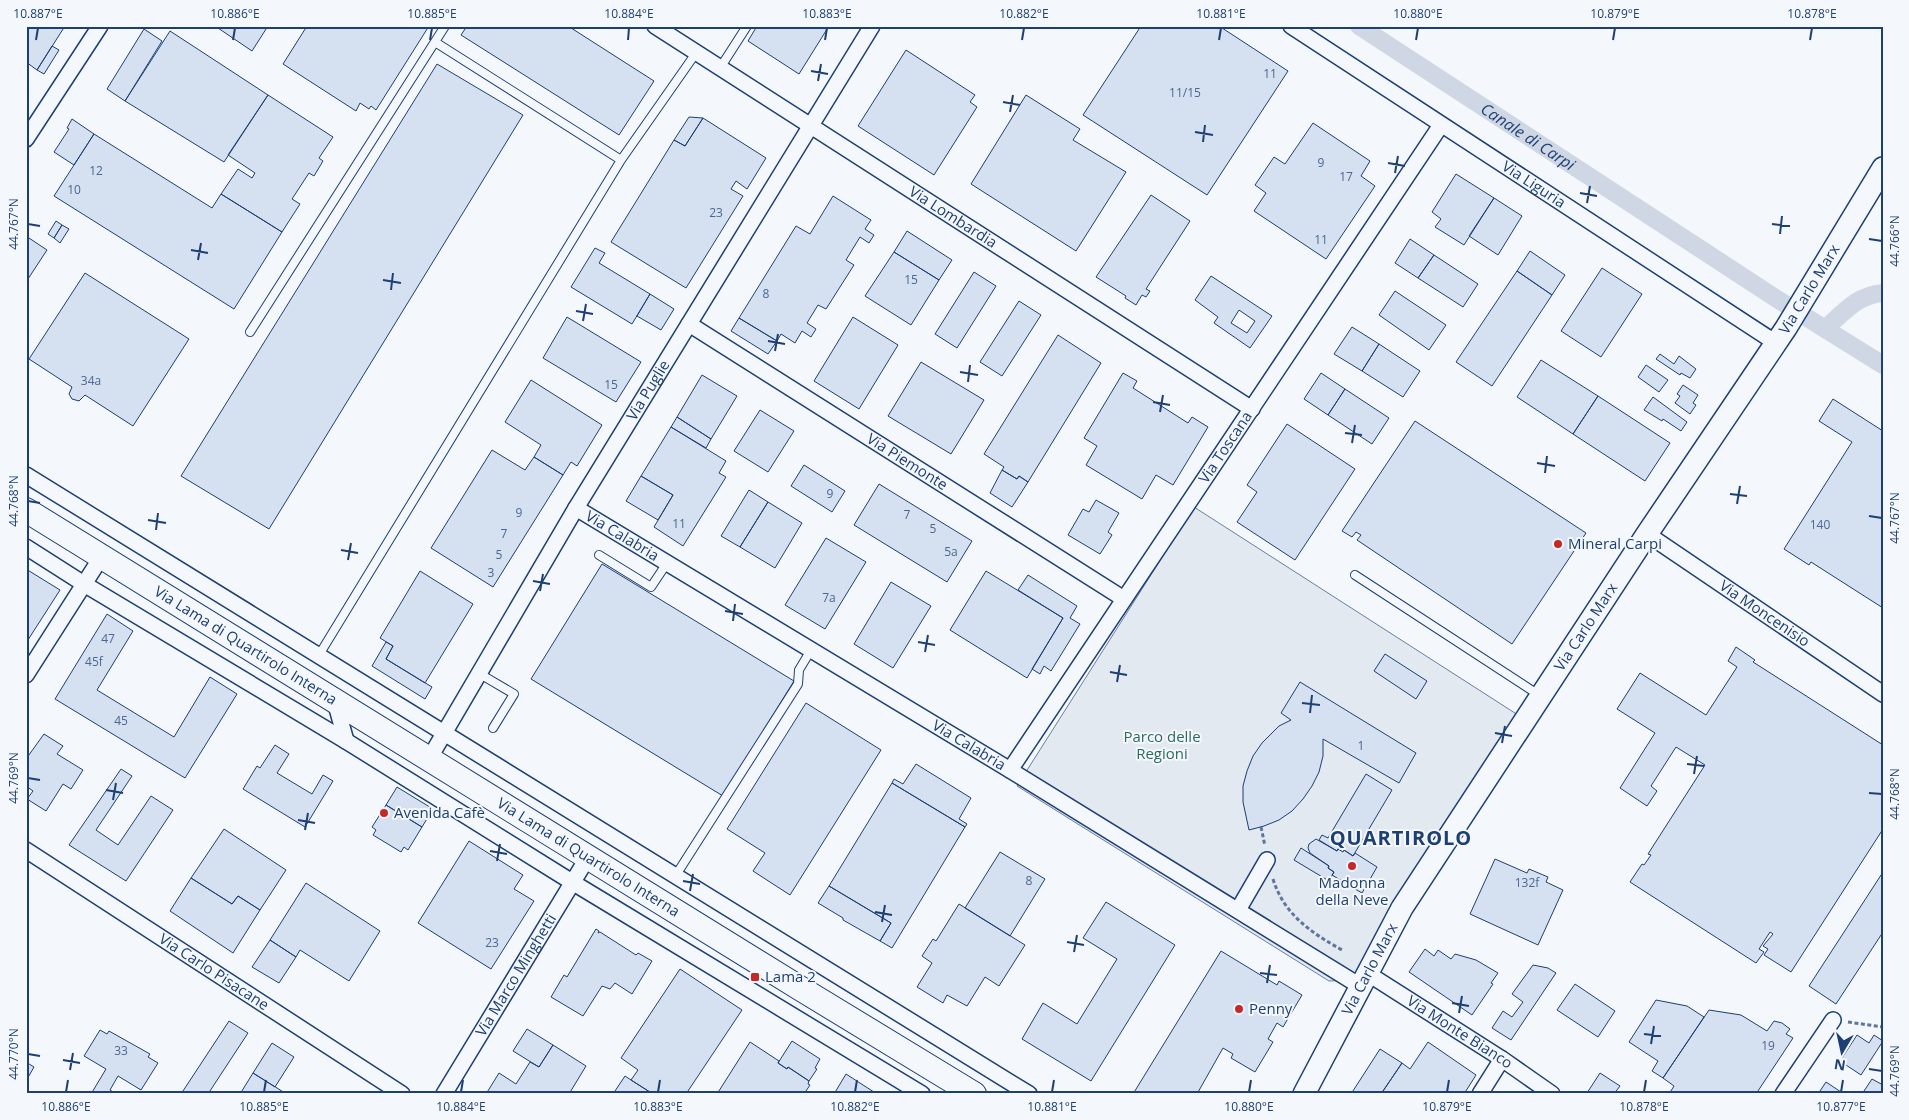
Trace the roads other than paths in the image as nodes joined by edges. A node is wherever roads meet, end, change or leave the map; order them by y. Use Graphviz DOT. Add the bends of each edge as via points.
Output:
graph roads {
  1 [pos="100,26"];
  2 [pos="445,26"];
  3 [pos="655,26"];
  4 [pos="747,26"];
  5 [pos="872,26"];
  6 [pos="1291,26"];
  7 [pos="435,42"];
  8 [pos="696,53"];
  9 [pos="720,68"];
  10 [pos="1441,125"];
  11 [pos="811,126"];
  12 [pos="26,138"];
  13 [pos="621,160"];
  14 [pos="1883,168"];
  15 [pos="689,324"];
  16 [pos="250,332"];
  17 [pos="1781,336"];
  18 [pos="1252,408"];
  19 [pos="26,475"];
  20 [pos="576,508"];
  21 [pos="26,510"];
  22 [pos="1647,534"];
  23 [pos="26,547"];
  24 [pos="599,555"];
  25 [pos="102,556"];
  26 [pos="667,562"];
  27 [pos="1354,575"];
  28 [pos="84,584"];
  29 [pos="1124,599"];
  30 [pos="811,650"];
  31 [pos="319,655"];
  32 [pos="480,674"];
  33 [pos="26,675"];
  34 [pos="1883,694"];
  35 [pos="1540,696"];
  36 [pos="335,701"];
  37 [pos="493,728"];
  38 [pos="446,732"];
  39 [pos="346,741"];
  40 [pos="429,759"];
  41 [pos="1010,770"];
  42 [pos="26,850"];
  43 [pos="588,857"];
  44 [pos="1268,860"];
  45 [pos="676,875"];
  46 [pos="572,882"];
  47 [pos="1238,910"];
  48 [pos="1364,979"];
  49 [pos="1832,1020"];
  50 [pos="1502,1059"];
  51 [pos="402,1094"];
  52 [pos="444,1094"];
  53 [pos="922,1094"];
  54 [pos="974,1094"];
  55 [pos="1029,1094"];
  56 [pos="1304,1094"];
  57 [pos="1480,1094"];
  58 [pos="1552,1094"];
  59 [pos="1784,1094"];
  1 -- 12 [label="street"];
  2 -- 7 [label="lane"];
  3 -- 8 [label="street, Via Lombardia"];
  4 -- 9 [label="lane"];
  5 -- 11 [label="street, Via Puglie"];
  6 -- 10 [label="street, Via Liguria"];
  7 -- 13 [label="lane"];
  7 -- 16 [label="lane"];
  8 -- 9 [label="street, Via Lombardia"];
  8 -- 13 [label="lane"];
  9 -- 11 [label="street, Via Lombardia"];
  10 -- 17 [label="street, Via Liguria"];
  10 -- 18 [label="street, Via Toscana"];
  11 -- 15 [label="street, Via Puglie"];
  11 -- 18 [label="street, Via Lombardia"];
  13 -- 31 [label="lane"];
  14 -- 17 [label="street, Via Carlo Marx"];
  15 -- 20 [label="street, Via Puglie"];
  15 -- 29 [label="street, Via Piemonte"];
  17 -- 22 [label="street, Via Carlo Marx"];
  18 -- 29 [label="street, Via Toscana"];
  19 -- 31 [label="street"];
  20 -- 26 [label="street, Via Calabria"];
  20 -- 32 [label="street, Via Puglie"];
  21 -- 25 [label="main road, Via Lama di Quartirolo Interna"];
  22 -- 34 [label="street, Via Moncenisio"];
  22 -- 35 [label="street, Via Carlo Marx"];
  23 -- 28 [label="street"];
  24 -- 26 [label="lane" via="652,587"];
  25 -- 28 [label="street"];
  25 -- 36 [label="main road, Via Lama di Quartirolo Interna"];
  26 -- 30 [label="street, Via Calabria"];
  27 -- 35 [label="lane"];
  28 -- 33 [label="street"];
  28 -- 39 [label="street"];
  29 -- 41 [label="street, Via Toscana"];
  30 -- 41 [label="street, Via Calabria"];
  30 -- 45 [label="lane" via="799,670 798,684"];
  31 -- 38 [label="street"];
  32 -- 37 [label="lane" via="514,694"];
  32 -- 38 [label="street, Via Puglie"];
  35 -- 48 [label="street, Via Carlo Marx" via="1402,908"];
  36 -- 39 [label="street"];
  36 -- 40 [label="main road, Via Lama di Quartirolo Interna"];
  38 -- 40 [label="street, Via Puglie"];
  38 -- 45 [label="street"];
  39 -- 46 [label="street"];
  40 -- 43 [label="main road, Via Lama di Quartirolo Interna"];
  41 -- 47 [label="street, Via Calabria"];
  42 -- 51 [label="street, Via Carlo Pisacane"];
  43 -- 46 [label="street, Via Marco Minghetti"];
  43 -- 54 [label="main road, Via Lama di Quartirolo Interna"];
  44 -- 47 [label="street"];
  45 -- 55 [label="street"];
  46 -- 52 [label="street, Via Marco Minghetti"];
  46 -- 53 [label="street"];
  47 -- 48 [label="street, Via Calabria"];
  48 -- 50 [label="street, Via Monte Bianco"];
  48 -- 56 [label="street, Via Carlo Marx"];
  49 -- 59 [label="street"];
  50 -- 57 [label="street"];
  50 -- 58 [label="street, Via Monte Bianco"];
}
